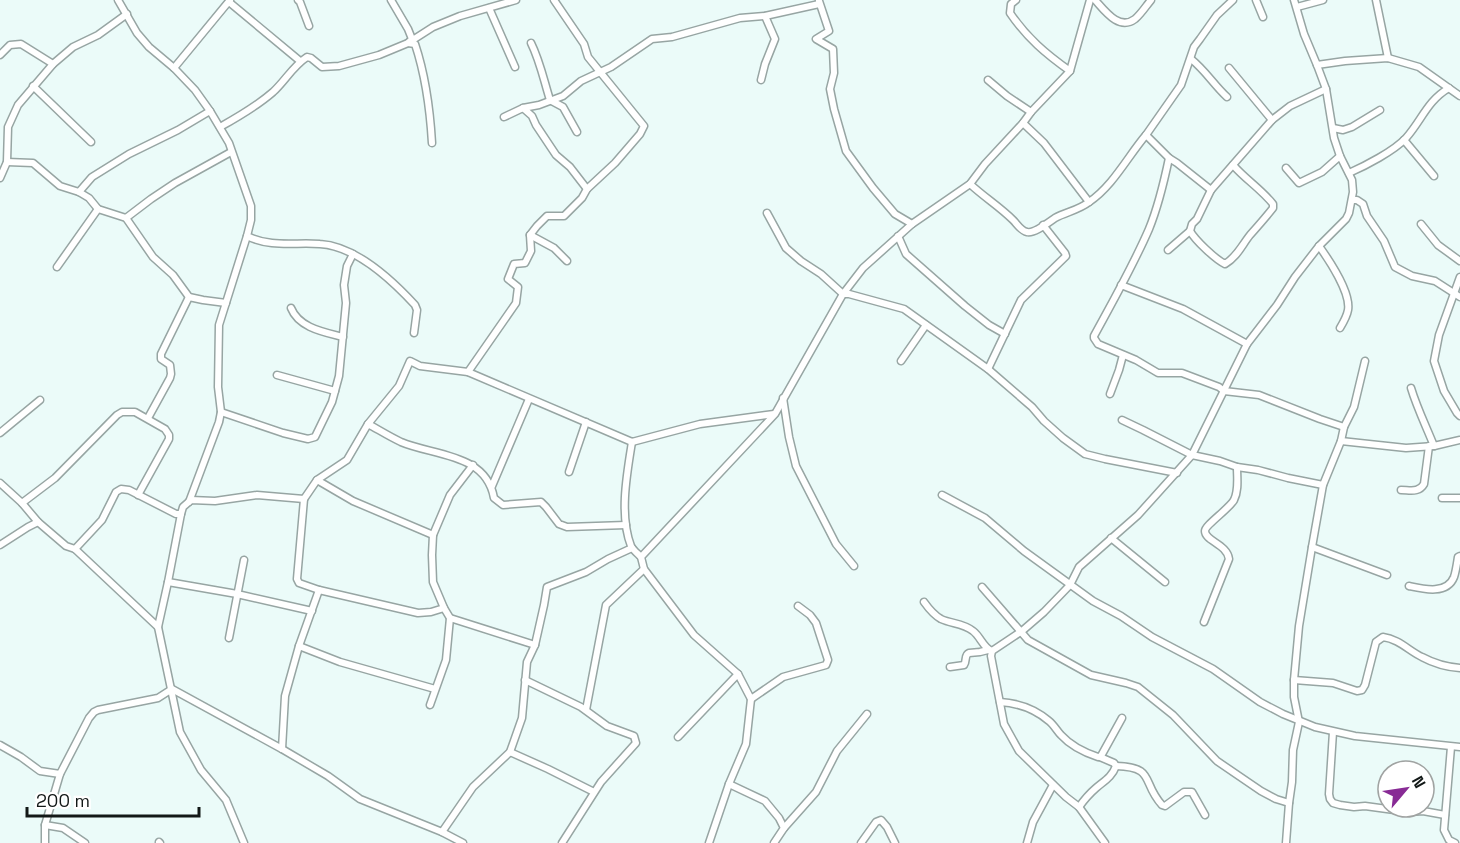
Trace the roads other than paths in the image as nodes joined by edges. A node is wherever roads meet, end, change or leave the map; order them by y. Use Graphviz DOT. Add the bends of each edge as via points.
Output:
graph roads {
  1 [pos="118,0"];
  2 [pos="129,0"];
  3 [pos="516,0"];
  4 [pos="554,0"];
  5 [pos="1016,0"];
  6 [pos="1090,0"];
  7 [pos="1095,0"];
  8 [pos="1151,0"];
  9 [pos="1233,0"];
  10 [pos="1256,0"];
  11 [pos="1323,0"];
  12 [pos="1376,0"];
  13 [pos="229,1"];
  14 [pos="300,1"];
  15 [pos="394,1"];
  16 [pos="819,2"];
  17 [pos="1295,4"];
  18 [pos="123,7"];
  19 [pos="489,8"];
  20 [pos="126,14"];
  21 [pos="765,16"];
  22 [pos="1263,17"];
  23 [pos="309,26"];
  24 [pos="408,43"];
  25 [pos="531,43"];
  26 [pos="0,55"];
  27 [pos="1388,58"];
  28 [pos="1191,59"];
  29 [pos="300,61"];
  30 [pos="53,64"];
  31 [pos="1317,65"];
  32 [pos="515,67"];
  33 [pos="174,68"];
  34 [pos="1229,68"];
  35 [pos="599,71"];
  36 [pos="1070,71"];
  37 [pos="761,80"];
  38 [pos="988,80"];
  39 [pos="33,86"];
  40 [pos="1449,88"];
  41 [pos="1326,89"];
  42 [pos="1460,96"];
  43 [pos="1227,97"];
  44 [pos="550,100"];
  45 [pos="523,108"];
  46 [pos="1380,110"];
  47 [pos="210,111"];
  48 [pos="1031,112"];
  49 [pos="504,117"];
  50 [pos="1272,120"];
  51 [pos="1023,123"];
  52 [pos="220,127"];
  53 [pos="1333,129"];
  54 [pos="577,132"];
  55 [pos="1146,135"];
  56 [pos="1404,140"];
  57 [pos="91,142"];
  58 [pos="432,143"];
  59 [pos="231,152"];
  60 [pos="1341,156"];
  61 [pos="1168,158"];
  62 [pos="7,162"];
  63 [pos="1233,165"];
  64 [pos="1287,168"];
  65 [pos="1349,173"];
  66 [pos="1434,176"];
  67 [pos="0,178"];
  68 [pos="970,184"];
  69 [pos="587,189"];
  70 [pos="1211,190"];
  71 [pos="79,192"];
  72 [pos="1352,200"];
  73 [pos="1089,202"];
  74 [pos="98,209"];
  75 [pos="767,213"];
  76 [pos="126,218"];
  77 [pos="912,224"];
  78 [pos="1420,224"];
  79 [pos="1043,225"];
  80 [pos="1190,231"];
  81 [pos="530,235"];
  82 [pos="247,236"];
  83 [pos="898,236"];
  84 [pos="1319,246"];
  85 [pos="1168,250"];
  86 [pos="353,254"];
  87 [pos="567,261"];
  88 [pos="1460,261"];
  89 [pos="57,267"];
  90 [pos="1460,277"];
  91 [pos="1121,285"];
  92 [pos="843,294"];
  93 [pos="1457,295"];
  94 [pos="189,297"];
  95 [pos="226,303"];
  96 [pos="291,308"];
  97 [pos="926,325"];
  98 [pos="1340,328"];
  99 [pos="414,333"];
  100 [pos="1005,334"];
  101 [pos="343,337"];
  102 [pos="1247,344"];
  103 [pos="1123,355"];
  104 [pos="1365,361"];
  105 [pos="901,362"];
  106 [pos="988,369"];
  107 [pos="468,372"];
  108 [pos="277,375"];
  109 [pos="1411,388"];
  110 [pos="335,391"];
  111 [pos="1224,391"];
  112 [pos="1110,394"];
  113 [pos="783,398"];
  114 [pos="529,399"];
  115 [pos="40,400"];
  116 [pos="221,412"];
  117 [pos="775,414"];
  118 [pos="1460,416"];
  119 [pos="147,418"];
  120 [pos="1122,420"];
  121 [pos="586,422"];
  122 [pos="368,424"];
  123 [pos="1344,427"];
  124 [pos="0,433"];
  125 [pos="1460,440"];
  126 [pos="1341,441"];
  127 [pos="632,442"];
  128 [pos="1431,446"];
  129 [pos="1192,455"];
  130 [pos="473,465"];
  131 [pos="1237,467"];
  132 [pos="569,472"];
  133 [pos="1177,473"];
  134 [pos="317,480"];
  135 [pos="0,483"];
  136 [pos="1323,485"];
  137 [pos="492,486"];
  138 [pos="1401,490"];
  139 [pos="138,495"];
  140 [pos="942,495"];
  141 [pos="1442,498"];
  142 [pos="1460,498"];
  143 [pos="304,499"];
  144 [pos="22,503"];
  145 [pos="189,503"];
  146 [pos="181,514"];
  147 [pos="38,522"];
  148 [pos="626,525"];
  149 [pos="433,535"];
  150 [pos="1111,538"];
  151 [pos="0,545"];
  152 [pos="1312,547"];
  153 [pos="632,548"];
  154 [pos="75,549"];
  155 [pos="1460,556"];
  156 [pos="640,557"];
  157 [pos="244,560"];
  158 [pos="854,566"];
  159 [pos="644,569"];
  160 [pos="1388,574"];
  161 [pos="168,582"];
  162 [pos="1165,582"];
  163 [pos="1070,585"];
  164 [pos="1409,586"];
  165 [pos="982,588"];
  166 [pos="319,590"];
  167 [pos="237,594"];
  168 [pos="924,602"];
  169 [pos="798,606"];
  170 [pos="444,608"];
  171 [pos="312,610"];
  172 [pos="450,618"];
  173 [pos="1204,622"];
  174 [pos="158,627"];
  175 [pos="1022,631"];
  176 [pos="229,638"];
  177 [pos="535,645"];
  178 [pos="299,646"];
  179 [pos="990,651"];
  180 [pos="950,667"];
  181 [pos="1460,669"];
  182 [pos="738,674"];
  183 [pos="525,680"];
  184 [pos="1294,680"];
  185 [pos="172,689"];
  186 [pos="435,689"];
  187 [pos="751,699"];
  188 [pos="1000,702"];
  189 [pos="430,705"];
  190 [pos="586,710"];
  191 [pos="867,714"];
  192 [pos="1122,718"];
  193 [pos="1299,722"];
  194 [pos="1333,732"];
  195 [pos="678,737"];
  196 [pos="0,745"];
  197 [pos="1451,747"];
  198 [pos="1460,747"];
  199 [pos="282,749"];
  200 [pos="510,752"];
  201 [pos="1100,757"];
  202 [pos="1116,766"];
  203 [pos="60,774"];
  204 [pos="729,784"];
  205 [pos="1053,785"];
  206 [pos="594,792"];
  207 [pos="1289,803"];
  208 [pos="1079,807"];
  209 [pos="1205,814"];
  210 [pos="1444,815"];
  211 [pos="45,825"];
  212 [pos="784,828"];
  213 [pos="442,832"];
  214 [pos="45,843"];
  215 [pos="85,843"];
  216 [pos="244,843"];
  217 [pos="463,843"];
  218 [pos="562,843"];
  219 [pos="708,843"];
  220 [pos="774,843"];
  221 [pos="861,843"];
  222 [pos="895,843"];
  223 [pos="1027,843"];
  224 [pos="1105,843"];
  225 [pos="1286,843"];
  226 [pos="1455,843"];
  1 -- 18 [label="street"];
  2 -- 18 [label="street"];
  3 -- 19 [label="street"];
  4 -- 35 [label="street"];
  5 -- 36 [label="street" via="1010,13 1019,27"];
  6 -- 36 [label="street"];
  7 -- 8 [label="street" via="1121,23 1136,18"];
  9 -- 28 [label="street" via="1194,47"];
  10 -- 22 [label="street"];
  11 -- 17 [label="street"];
  12 -- 27 [label="street"];
  13 -- 29 [label="street"];
  13 -- 33 [label="street"];
  14 -- 23 [label="street"];
  15 -- 24 [label="street" via="412,39"];
  16 -- 21 [label="street"];
  16 -- 77 [label="street" via="829,31 816,39 833,49 830,89 846,151 895,214"];
  17 -- 31 [label="street"];
  18 -- 20 [label="street"];
  19 -- 24 [label="street" via="433,27"];
  19 -- 32 [label="street"];
  20 -- 30 [label="street"];
  20 -- 33 [label="street" via="149,47"];
  21 -- 35 [label="street" via="740,18 652,39"];
  21 -- 37 [label="street" via="775,39"];
  24 -- 29 [label="street" via="339,66 322,67 307,57"];
  24 -- 58 [label="street" via="415,44 421,63"];
  25 -- 44 [label="street"];
  26 -- 30 [label="street" via="10,45 21,44"];
  27 -- 31 [label="street"];
  27 -- 40 [label="street" via="1419,67"];
  28 -- 43 [label="street"];
  28 -- 55 [label="street" via="1181,85"];
  29 -- 52 [label="street" via="273,92"];
  30 -- 39 [label="street"];
  31 -- 41 [label="street"];
  33 -- 47 [label="street"];
  34 -- 50 [label="street"];
  35 -- 44 [label="street" via="563,96"];
  35 -- 69 [label="street" via="644,126 615,163"];
  36 -- 48 [label="street"];
  38 -- 48 [label="street"];
  39 -- 57 [label="street"];
  39 -- 62 [label="street" via="8,127"];
  40 -- 42 [label="street"];
  40 -- 56 [label="street" via="1431,102"];
  41 -- 50 [label="street" via="1290,106"];
  41 -- 53 [label="street"];
  44 -- 45 [label="street"];
  44 -- 54 [label="street" via="563,107"];
  45 -- 49 [label="street"];
  45 -- 69 [label="street" via="556,155"];
  46 -- 53 [label="street" via="1352,127"];
  47 -- 52 [label="street"];
  47 -- 71 [label="street" via="129,154 92,177"];
  48 -- 51 [label="street"];
  50 -- 63 [label="street"];
  51 -- 68 [label="street"];
  51 -- 73 [label="street" via="1044,143"];
  52 -- 59 [label="street"];
  53 -- 60 [label="street"];
  55 -- 61 [label="street"];
  55 -- 73 [label="street"];
  56 -- 65 [label="street"];
  56 -- 66 [label="street"];
  59 -- 76 [label="street" via="175,183"];
  59 -- 82 [label="street" via="251,206"];
  60 -- 64 [label="street" via="1299,183"];
  60 -- 65 [label="street"];
  61 -- 70 [label="street"];
  61 -- 91 [label="street" via="1150,227"];
  62 -- 67 [label="street"];
  62 -- 71 [label="street" via="33,163 60,186"];
  63 -- 70 [label="street"];
  63 -- 80 [label="street" via="1268,198 1273,208 1225,264"];
  65 -- 72 [label="street"];
  68 -- 77 [label="street"];
  68 -- 79 [label="street" via="1026,232"];
  69 -- 81 [label="street" via="564,216 547,216"];
  70 -- 80 [label="street"];
  71 -- 74 [label="street"];
  72 -- 84 [label="street" via="1346,219"];
  72 -- 93 [label="street" via="1363,204 1395,267 1434,281"];
  73 -- 79 [label="street"];
  74 -- 76 [label="street"];
  74 -- 89 [label="street"];
  75 -- 92 [label="street" via="786,248"];
  76 -- 94 [label="street" via="153,257"];
  77 -- 83 [label="street"];
  78 -- 88 [label="street"];
  79 -- 100 [label="street" via="1066,256 1021,300"];
  80 -- 85 [label="street"];
  81 -- 87 [label="street" via="554,248"];
  81 -- 107 [label="street" via="531,251 525,263 514,264 508,279 518,287 516,303"];
  82 -- 86 [label="street" via="280,245 323,244"];
  82 -- 95 [label="street"];
  83 -- 92 [label="street" via="863,268"];
  83 -- 100 [label="street" via="906,254 989,325"];
  84 -- 98 [label="street" via="1335,269 1346,296 1348,309"];
  84 -- 102 [label="street"];
  86 -- 99 [label="street" via="388,278 415,305"];
  86 -- 101 [label="street" via="344,285"];
  90 -- 93 [label="street"];
  91 -- 102 [label="street" via="1183,309"];
  91 -- 103 [label="street" via="1094,338 1098,344"];
  92 -- 97 [label="street" via="904,309"];
  92 -- 113 [label="street"];
  93 -- 118 [label="street" via="1439,335 1434,361 1444,391"];
  94 -- 95 [label="street"];
  94 -- 119 [label="street" via="162,354 171,374"];
  95 -- 116 [label="street" via="219,325"];
  96 -- 101 [label="street" via="309,327"];
  97 -- 105 [label="street"];
  97 -- 106 [label="street"];
  100 -- 106 [label="street"];
  101 -- 110 [label="street"];
  102 -- 111 [label="street"];
  103 -- 111 [label="street" via="1158,373 1182,373"];
  103 -- 112 [label="street"];
  104 -- 123 [label="street" via="1354,406"];
  106 -- 133 [label="street" via="1085,454"];
  107 -- 114 [label="street"];
  107 -- 122 [label="street" via="420,366 410,360 399,386"];
  108 -- 110 [label="street"];
  109 -- 128 [label="street"];
  110 -- 116 [label="street" via="312,439"];
  111 -- 123 [label="street" via="1259,395"];
  111 -- 129 [label="street"];
  113 -- 117 [label="street"];
  113 -- 158 [label="street" via="796,466 836,543"];
  114 -- 121 [label="street"];
  114 -- 137 [label="street"];
  115 -- 124 [label="street"];
  116 -- 145 [label="street"];
  117 -- 127 [label="street" via="700,424"];
  117 -- 156 [label="street"];
  119 -- 139 [label="street" via="165,429 169,439"];
  119 -- 144 [label="street" via="135,412 117,415 55,478"];
  120 -- 129 [label="street"];
  121 -- 127 [label="street"];
  121 -- 132 [label="street"];
  122 -- 130 [label="street" via="402,442"];
  122 -- 134 [label="street" via="347,460"];
  123 -- 126 [label="street"];
  125 -- 128 [label="street"];
  126 -- 128 [label="street" via="1406,448"];
  126 -- 136 [label="street"];
  127 -- 148 [label="street" via="626,483"];
  128 -- 138 [label="street" via="1422,488"];
  129 -- 131 [label="street"];
  129 -- 133 [label="street"];
  130 -- 137 [label="street"];
  130 -- 149 [label="street" via="450,495"];
  131 -- 136 [label="street"];
  131 -- 173 [label="street" via="1233,501 1205,531 1224,548 1229,559"];
  133 -- 150 [label="street"];
  134 -- 143 [label="street"];
  134 -- 149 [label="street" via="353,501"];
  135 -- 144 [label="street"];
  136 -- 152 [label="street"];
  137 -- 148 [label="street" via="494,498 503,505 541,502 559,524 567,527"];
  139 -- 146 [label="street"];
  139 -- 154 [label="street" via="129,490 116,492 102,520"];
  140 -- 163 [label="street" via="984,518"];
  141 -- 142 [label="street"];
  143 -- 145 [label="street" via="256,495"];
  143 -- 166 [label="street" via="297,579"];
  144 -- 147 [label="street"];
  145 -- 146 [label="street"];
  146 -- 161 [label="street"];
  147 -- 151 [label="street"];
  147 -- 154 [label="street"];
  148 -- 153 [label="street"];
  149 -- 170 [label="street" via="433,582"];
  150 -- 162 [label="street"];
  150 -- 163 [label="street" via="1078,567"];
  152 -- 160 [label="street"];
  152 -- 184 [label="street"];
  153 -- 156 [label="street"];
  153 -- 177 [label="street" via="547,587"];
  154 -- 174 [label="street"];
  155 -- 164 [label="street" via="1450,584 1431,591"];
  156 -- 159 [label="street"];
  157 -- 167 [label="street"];
  159 -- 182 [label="street" via="694,635"];
  159 -- 190 [label="street" via="606,605"];
  161 -- 167 [label="street"];
  161 -- 174 [label="street"];
  163 -- 175 [label="street"];
  163 -- 193 [label="street"];
  165 -- 175 [label="street"];
  166 -- 170 [label="street" via="418,613"];
  166 -- 171 [label="street"];
  167 -- 171 [label="street"];
  167 -- 176 [label="street"];
  168 -- 179 [label="street" via="940,619 974,632"];
  169 -- 187 [label="street" via="816,623 828,660 826,665 783,677"];
  170 -- 172 [label="street"];
  171 -- 178 [label="street"];
  172 -- 177 [label="street"];
  172 -- 186 [label="street" via="446,660"];
  174 -- 185 [label="street"];
  175 -- 179 [label="street"];
  175 -- 207 [label="street" via="1028,640 1091,675 1138,687 1173,715 1217,761 1261,791"];
  177 -- 183 [label="street" via="526,662"];
  178 -- 186 [label="street" via="339,662"];
  178 -- 199 [label="street" via="285,696"];
  179 -- 180 [label="street" via="969,653 964,665"];
  179 -- 188 [label="street"];
  181 -- 184 [label="street" via="1421,657 1383,637 1376,642 1362,690"];
  182 -- 187 [label="street"];
  182 -- 195 [label="street"];
  183 -- 190 [label="street"];
  183 -- 200 [label="street" via="522,718"];
  184 -- 193 [label="street"];
  185 -- 199 [label="street"];
  185 -- 203 [label="street" via="158,698 94,712"];
  185 -- 216 [label="street" via="180,732 201,770 226,800"];
  186 -- 189 [label="street"];
  187 -- 204 [label="street" via="746,744"];
  188 -- 201 [label="street" via="1039,714 1067,741"];
  188 -- 205 [label="street" via="1004,724 1019,751"];
  190 -- 206 [label="street" via="607,726 634,736 636,743"];
  191 -- 212 [label="street" via="837,751 816,792"];
  192 -- 201 [label="street"];
  193 -- 194 [label="street"];
  193 -- 207 [label="street"];
  194 -- 197 [label="street"];
  194 -- 210 [label="street" via="1329,794 1334,803"];
  196 -- 203 [label="street" via="40,771"];
  197 -- 198 [label="street"];
  197 -- 210 [label="street"];
  199 -- 213 [label="street" via="360,799"];
  200 -- 206 [label="street"];
  200 -- 213 [label="street" via="473,787"];
  201 -- 202 [label="street"];
  202 -- 208 [label="street"];
  202 -- 209 [label="street" via="1140,770 1162,805 1184,792 1192,792"];
  203 -- 211 [label="street"];
  204 -- 212 [label="street" via="765,801"];
  204 -- 219 [label="street"];
  205 -- 208 [label="street"];
  205 -- 223 [label="street" via="1033,822"];
  206 -- 218 [label="street"];
  207 -- 225 [label="street"];
  208 -- 224 [label="street"];
  210 -- 226 [label="street" via="1444,830"];
  211 -- 214 [label="street"];
  211 -- 215 [label="street" via="63,828"];
  212 -- 220 [label="street"];
  213 -- 217 [label="street"];
  221 -- 222 [label="street" via="881,820"];
}
